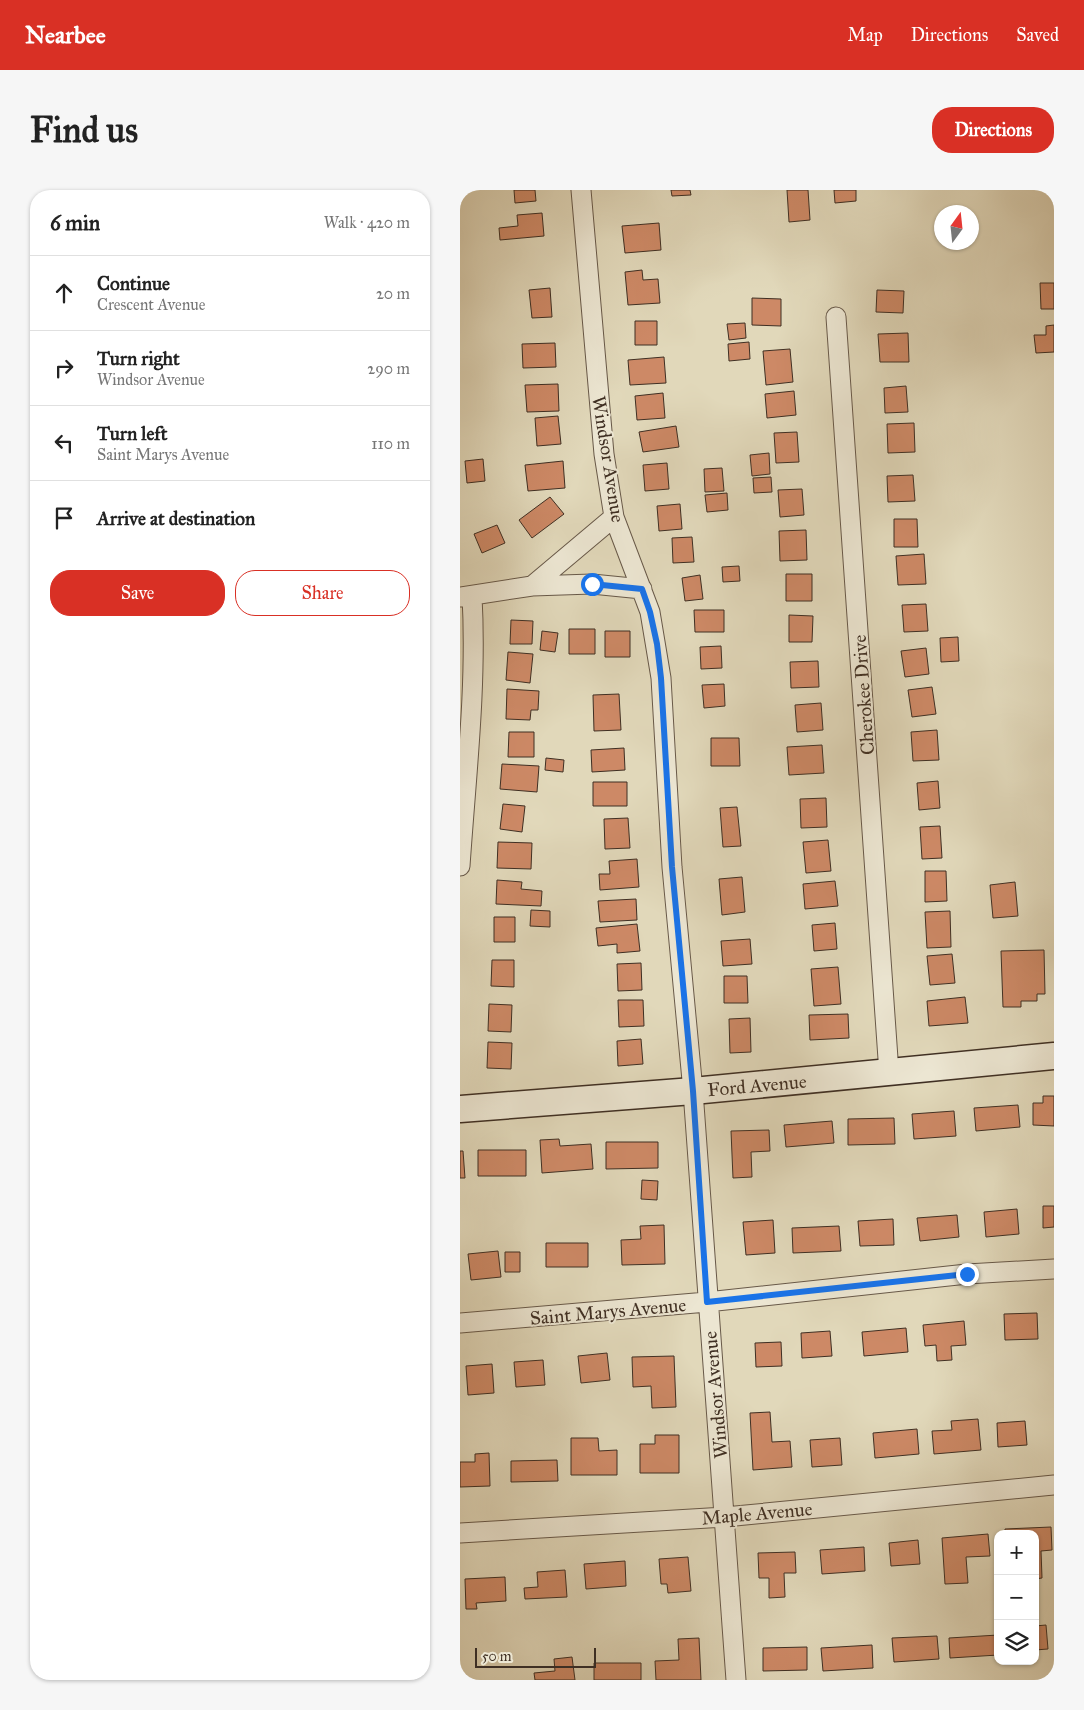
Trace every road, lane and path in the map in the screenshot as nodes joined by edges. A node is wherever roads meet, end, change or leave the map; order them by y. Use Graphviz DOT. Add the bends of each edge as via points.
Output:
graph roads {
  1 [pos="581,190"];
  2 [pos="836,317"];
  3 [pos="614,517"];
  4 [pos="532,586"];
  5 [pos="642,589"];
  6 [pos="466,597"];
  7 [pos="460,866"];
  8 [pos="1054,1056"];
  9 [pos="889,1073"];
  10 [pos="693,1091"];
  11 [pos="460,1109"];
  12 [pos="1054,1269"];
  13 [pos="707,1302"];
  14 [pos="460,1323"];
  15 [pos="1054,1485"];
  16 [pos="725,1517"];
  17 [pos="460,1533"];
  18 [pos="736,1680"];
  1 -- 3 [label="street, Windsor Avenue" via="604,454"];
  2 -- 9 [label="street, Cherokee Drive"];
  3 -- 4 [label="street"];
  3 -- 5 [label="street, Windsor Avenue"];
  4 -- 5 [label="street" via="592,584"];
  4 -- 6 [label="street"];
  5 -- 10 [label="street, Windsor Avenue" via="657,644 661,678 672,867"];
  6 -- 7 [label="street" via="474,622"];
  8 -- 9 [label="street, Ford Avenue"];
  9 -- 10 [label="street, Ford Avenue"];
  10 -- 11 [label="street, Ford Avenue"];
  10 -- 13 [label="street, Windsor Avenue"];
  12 -- 13 [label="street, Saint Marys Avenue" via="967,1274"];
  13 -- 14 [label="street, Saint Marys Avenue"];
  13 -- 16 [label="street, Windsor Avenue"];
  15 -- 16 [label="street, Maple Avenue"];
  16 -- 17 [label="street, Maple Avenue"];
  16 -- 18 [label="street, Windsor Avenue"];
}
